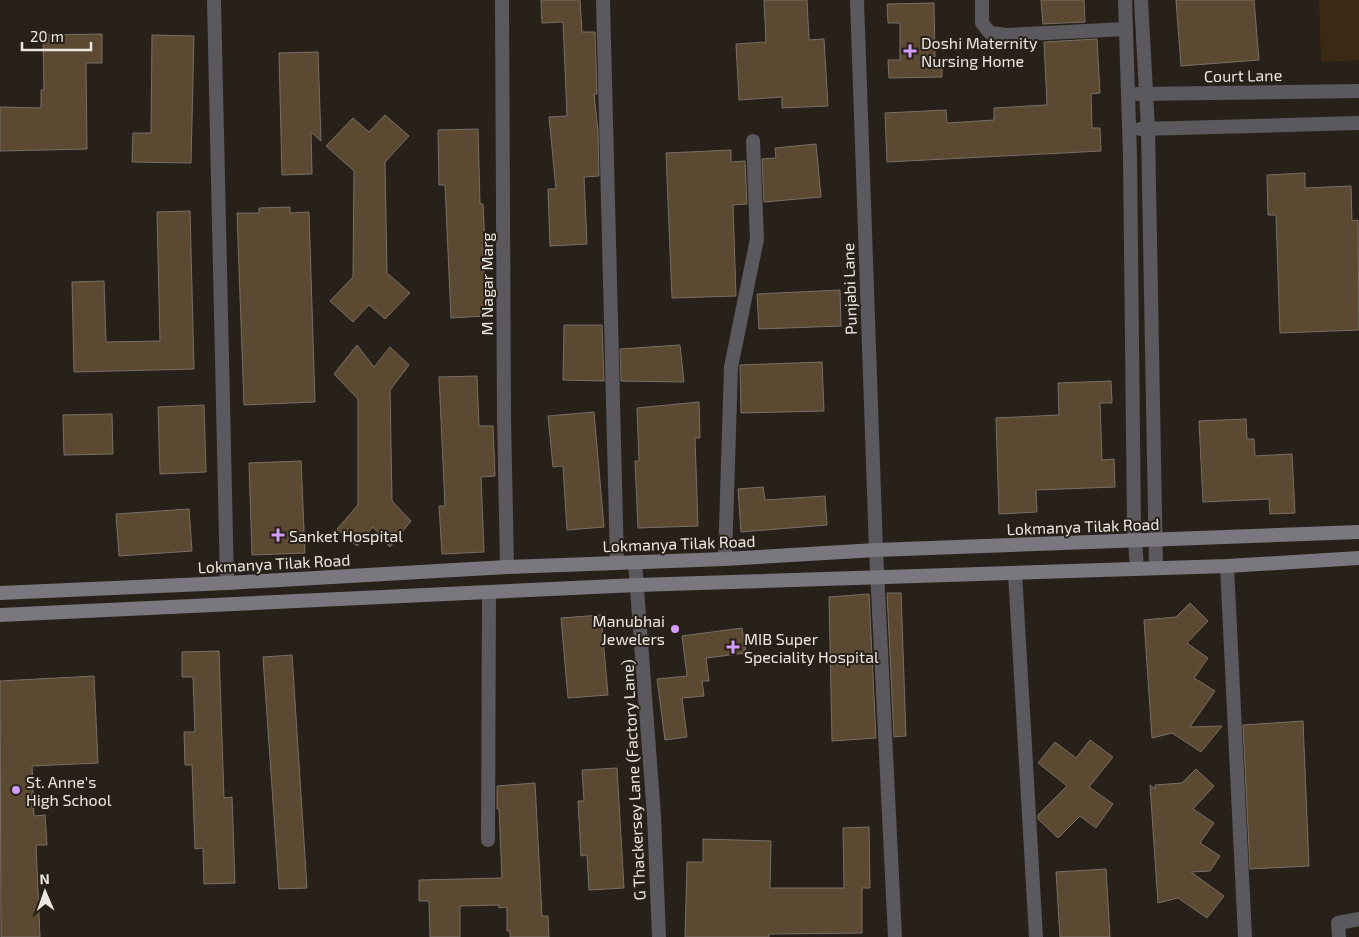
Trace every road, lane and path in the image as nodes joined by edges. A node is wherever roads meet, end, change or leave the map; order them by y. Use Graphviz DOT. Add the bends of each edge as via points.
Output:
graph roads {
  1 [pos="214,0"];
  2 [pos="502,0"];
  3 [pos="603,0"];
  4 [pos="857,0"];
  5 [pos="982,0"];
  6 [pos="1125,0"];
  7 [pos="1141,0"];
  8 [pos="1126,29"];
  9 [pos="1359,91"];
  10 [pos="1128,94"];
  11 [pos="1146,94"];
  12 [pos="1359,123"];
  13 [pos="1148,129"];
  14 [pos="1129,130"];
  15 [pos="753,141"];
  16 [pos="1359,532"];
  17 [pos="1135,541"];
  18 [pos="1155,541"];
  19 [pos="876,550"];
  20 [pos="1359,558"];
  21 [pos="725,559"];
  22 [pos="617,562"];
  23 [pos="636,562"];
  24 [pos="1227,566"];
  25 [pos="506,567"];
  26 [pos="1137,568"];
  27 [pos="1156,568"];
  28 [pos="1014,573"];
  29 [pos="878,576"];
  30 [pos="227,583"];
  31 [pos="637,585"];
  32 [pos="489,592"];
  33 [pos="0,594"];
  34 [pos="0,615"];
  35 [pos="488,840"];
  36 [pos="1359,919"];
  37 [pos="659,937"];
  38 [pos="896,937"];
  39 [pos="1036,937"];
  40 [pos="1245,937"];
  41 [pos="1339,937"];
  1 -- 30 [label="street"];
  2 -- 25 [label="street, M Nagar Marg"];
  3 -- 22 [label="street"];
  4 -- 19 [label="street, Punjabi Lane"];
  5 -- 8 [label="street" via="982,23 990,33"];
  6 -- 8 [label="street"];
  7 -- 11 [label="street"];
  8 -- 10 [label="street"];
  9 -- 11 [label="street, Court Lane"];
  10 -- 11 [label="street, Court Lane"];
  10 -- 14 [label="street"];
  11 -- 13 [label="street"];
  12 -- 13 [label="street"];
  13 -- 14 [label="street"];
  13 -- 18 [label="street"];
  14 -- 17 [label="street"];
  15 -- 21 [label="street" via="757,239 731,367"];
  16 -- 18 [label="main road, Lokmanya Tilak Road"];
  17 -- 18 [label="main road, Lokmanya Tilak Road"];
  17 -- 19 [label="main road, Lokmanya Tilak Road"];
  17 -- 26 [label="street"];
  18 -- 27 [label="street"];
  19 -- 21 [label="main road, Lokmanya Tilak Road"];
  19 -- 29 [label="street, Punjabi Lane"];
  20 -- 24 [label="main road"];
  21 -- 23 [label="main road, Lokmanya Tilak Road"];
  22 -- 23 [label="main road, Lokmanya Tilak Road"];
  22 -- 25 [label="main road, Lokmanya Tilak Road"];
  23 -- 31 [label="street, G Thackersey Lane (Factory Lane)"];
  24 -- 27 [label="main road"];
  24 -- 40 [label="street"];
  25 -- 30 [label="main road, Lokmanya Tilak Road"];
  26 -- 27 [label="main road"];
  26 -- 28 [label="main road"];
  28 -- 29 [label="main road"];
  28 -- 39 [label="street"];
  29 -- 31 [label="main road"];
  29 -- 38 [label="street, Punjabi Lane"];
  30 -- 33 [label="main road, Lokmanya Tilak Road"];
  31 -- 32 [label="main road"];
  31 -- 37 [label="street, G Thackersey Lane (Factory Lane)" via="654,816"];
  32 -- 34 [label="main road"];
  32 -- 35 [label="street"];
  36 -- 41 [label="street" via="1338,923"];
}
